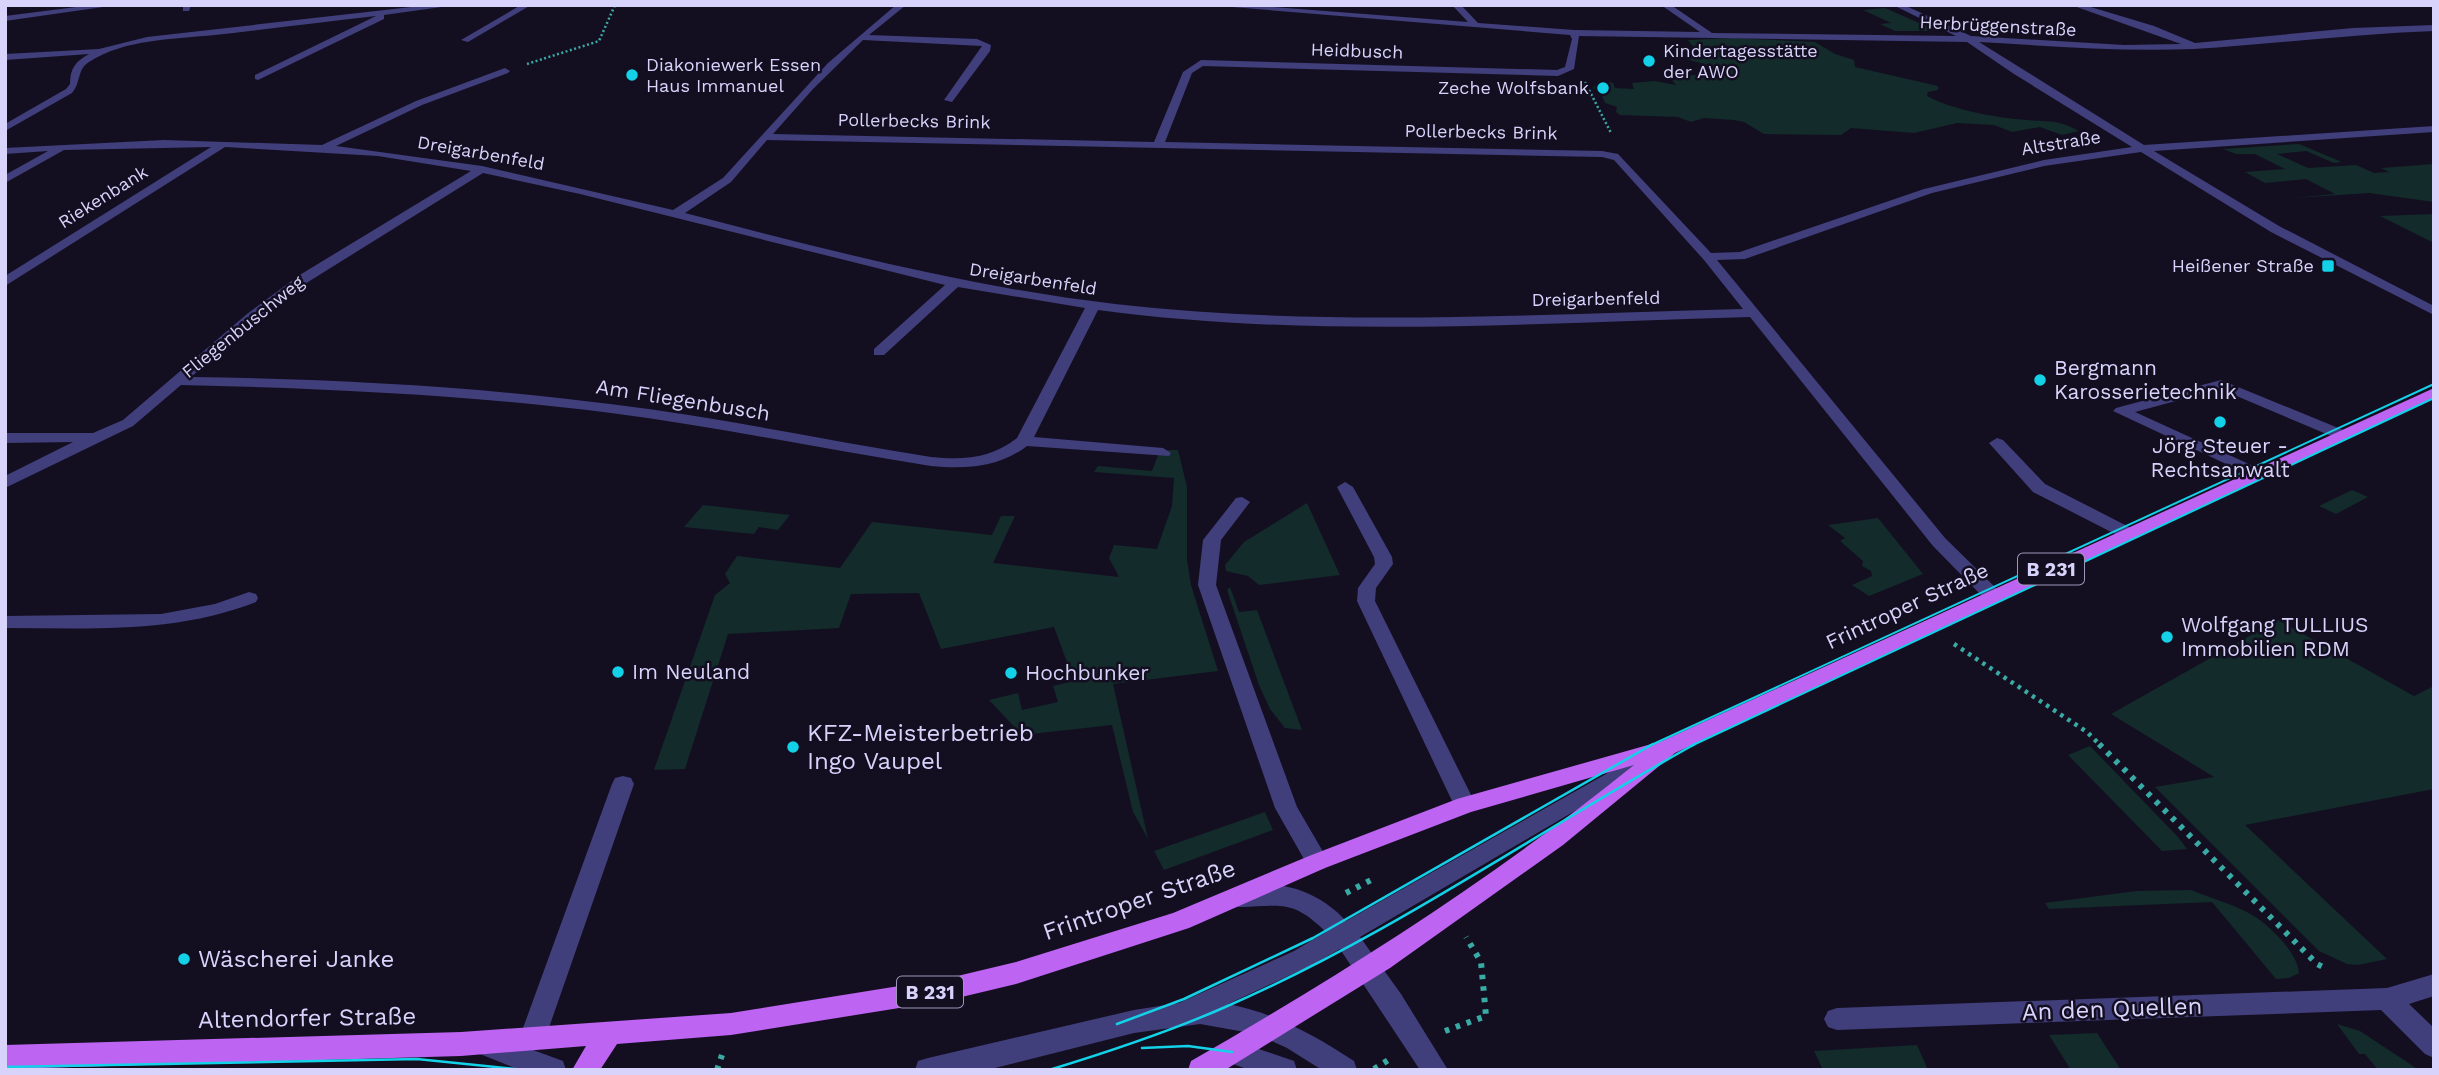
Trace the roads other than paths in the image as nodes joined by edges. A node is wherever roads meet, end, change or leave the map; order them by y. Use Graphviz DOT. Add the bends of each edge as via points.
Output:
graph roads {
  1 [pos="113,5"];
  2 [pos="452,5"];
  3 [pos="527,5"];
  4 [pos="902,5"];
  5 [pos="1212,5"];
  6 [pos="1456,5"];
  7 [pos="1665,5"];
  8 [pos="1897,5"];
  9 [pos="2075,5"];
  10 [pos="299,8"];
  11 [pos="72,11"];
  12 [pos="393,11"];
  13 [pos="5,19"];
  14 [pos="299,21"];
  15 [pos="72,23"];
  16 [pos="1476,26"];
  17 [pos="2434,28"];
  18 [pos="1574,33"];
  19 [pos="1710,35"];
  20 [pos="861,37"];
  21 [pos="1969,39"];
  22 [pos="465,40"];
  23 [pos="2195,46"];
  24 [pos="104,50"];
  25 [pos="5,57"];
  26 [pos="505,71"];
  27 [pos="258,77"];
  28 [pos="948,100"];
  29 [pos="5,128"];
  30 [pos="2434,129"];
  31 [pos="765,137"];
  32 [pos="221,145"];
  33 [pos="1158,146"];
  34 [pos="63,147"];
  35 [pos="323,148"];
  36 [pos="2144,148"];
  37 [pos="5,151"];
  38 [pos="482,169"];
  39 [pos="5,180"];
  40 [pos="677,213"];
  41 [pos="1708,257"];
  42 [pos="5,282"];
  43 [pos="954,284"];
  44 [pos="1093,306"];
  45 [pos="2434,311"];
  46 [pos="1752,313"];
  47 [pos="879,352"];
  48 [pos="177,381"];
  49 [pos="2434,392"];
  50 [pos="2342,435"];
  51 [pos="97,437"];
  52 [pos="5,438"];
  53 [pos="1024,441"];
  54 [pos="1997,443"];
  55 [pos="1163,453"];
  56 [pos="2256,473"];
  57 [pos="5,483"];
  58 [pos="1345,487"];
  59 [pos="1242,502"];
  60 [pos="2127,533"];
  61 [pos="1993,596"];
  62 [pos="249,598"];
  63 [pos="5,622"];
  64 [pos="1670,747"];
  65 [pos="623,783"];
  66 [pos="1465,805"];
  67 [pos="1317,862"];
  68 [pos="1239,897"];
  69 [pos="1342,935"];
  70 [pos="1368,968"];
  71 [pos="2434,985"];
  72 [pos="2387,999"];
  73 [pos="1183,1013"];
  74 [pos="1837,1019"];
  75 [pos="1272,1028"];
  76 [pos="610,1034"];
  77 [pos="532,1039"];
  78 [pos="480,1043"];
  79 [pos="2434,1046"];
  80 [pos="1232,1052"];
  81 [pos="5,1057"];
  82 [pos="553,1070"];
  83 [pos="584,1070"];
  84 [pos="928,1070"];
  85 [pos="1201,1070"];
  86 [pos="1284,1070"];
  87 [pos="1344,1070"];
  88 [pos="1436,1070"];
  1 -- 11 [label="street"];
  2 -- 12 [label="street"];
  3 -- 22 [label="street"];
  4 -- 20 [label="street"];
  5 -- 16 [label="street, Herbrüggenstraße"];
  6 -- 16 [label="street"];
  7 -- 19 [label="street"];
  8 -- 21 [label="street"];
  9 -- 23 [label="street"];
  10 -- 14 [label="street"];
  11 -- 13 [label="street"];
  11 -- 15 [label="street"];
  12 -- 14 [label="street"];
  12 -- 27 [label="street"];
  14 -- 24 [label="street" via="173,35"];
  16 -- 18 [label="street, Herbrüggenstraße"];
  17 -- 23 [label="street, Herbrüggenstraße"];
  18 -- 19 [label="street, Herbrüggenstraße"];
  18 -- 33 [label="street, Heidbusch" via="1566,71 1202,63 1188,72"];
  19 -- 21 [label="street, Herbrüggenstraße"];
  20 -- 28 [label="street" via="987,45"];
  20 -- 31 [label="street"];
  21 -- 23 [label="street, Herbrüggenstraße" via="2124,48"];
  21 -- 36 [label="street"];
  24 -- 25 [label="street"];
  24 -- 29 [label="street" via="78,66 69,91"];
  26 -- 35 [label="street, Dreigarbenfeld" via="419,103"];
  30 -- 36 [label="street, Altstraße"];
  31 -- 33 [label="street, Pollerbecks Brink"];
  31 -- 40 [label="street" via="715,191"];
  32 -- 34 [label="street, Dreigarbenfeld"];
  32 -- 35 [label="street, Dreigarbenfeld"];
  32 -- 42 [label="street, Riekenbank"];
  33 -- 41 [label="street, Pollerbecks Brink" via="1618,157"];
  34 -- 37 [label="street, Dreigarbenfeld"];
  34 -- 39 [label="street"];
  35 -- 38 [label="street, Dreigarbenfeld"];
  36 -- 41 [label="street, Altstraße" via="1970,180 1741,256"];
  36 -- 45 [label="street" via="2275,229"];
  38 -- 40 [label="street, Dreigarbenfeld"];
  38 -- 48 [label="street, Fliegenbuschweg" via="303,279"];
  40 -- 43 [label="street, Dreigarbenfeld"];
  41 -- 46 [label="street"];
  43 -- 44 [label="street, Dreigarbenfeld"];
  43 -- 47 [label="street"];
  44 -- 46 [label="street, Dreigarbenfeld" via="1208,317 1327,321"];
  44 -- 53 [label="street"];
  46 -- 61 [label="street" via="1939,542"];
  48 -- 51 [label="street, Fliegenbuschweg" via="128,423"];
  48 -- 53 [label="street, Am Fliegenbusch" via="345,384 502,396 956,463 999,459"];
  49 -- 50 [label="main road, Frintroper Straße / B 231"];
  50 -- 56 [label="main road, Frintroper Straße / B 231"];
  50 -- 56 [label="street" via="2221,384 2121,411"];
  51 -- 52 [label="street"];
  51 -- 57 [label="street, Fliegenbuschweg"];
  53 -- 55 [label="street"];
  54 -- 60 [label="street" via="2039,488"];
  56 -- 60 [label="main road, Frintroper Straße / B 231"];
  58 -- 66 [label="street" via="1383,557 1384,564 1367,588 1366,601"];
  59 -- 67 [label="street" via="1212,540 1207,585 1286,808"];
  60 -- 61 [label="main road, Frintroper Straße / B 231"];
  61 -- 64 [label="main road, Frintroper Straße / B 231"];
  62 -- 63 [label="street" via="214,613 175,620"];
  64 -- 66 [label="main road, Frintroper Straße / B 231"];
  64 -- 69 [label="street"];
  64 -- 70 [label="main road, Frintroper Straße / B 231" via="1583,820"];
  65 -- 77 [label="street"];
  66 -- 67 [label="main road, Frintroper Straße / B 231"];
  67 -- 68 [label="main road, Frintroper Straße / B 231"];
  68 -- 69 [label="street" via="1299,898 1320,909"];
  68 -- 76 [label="main road, Frintroper Straße / B 231" via="1116,944 949,989 731,1024"];
  69 -- 70 [label="street"];
  69 -- 73 [label="street"];
  70 -- 75 [label="main road, Frintroper Straße / B 231"];
  70 -- 88 [label="street"];
  71 -- 72 [label="street, An den Quellen"];
  72 -- 74 [label="street, An den Quellen"];
  72 -- 79 [label="street"];
  73 -- 75 [label="street" via="1223,1014"];
  73 -- 84 [label="street" via="1130,1020"];
  75 -- 80 [label="main road, Frintroper Straße / B 231"];
  75 -- 87 [label="street"];
  76 -- 77 [label="main road, Altendorfer Straße / B 231"];
  76 -- 83 [label="main road"];
  77 -- 78 [label="main road, Altendorfer Straße / B 231"];
  78 -- 81 [label="main road, Altendorfer Straße / B 231"];
  78 -- 82 [label="street"];
  80 -- 85 [label="main road, Frintroper Straße / B 231"];
  80 -- 86 [label="street"];
}
